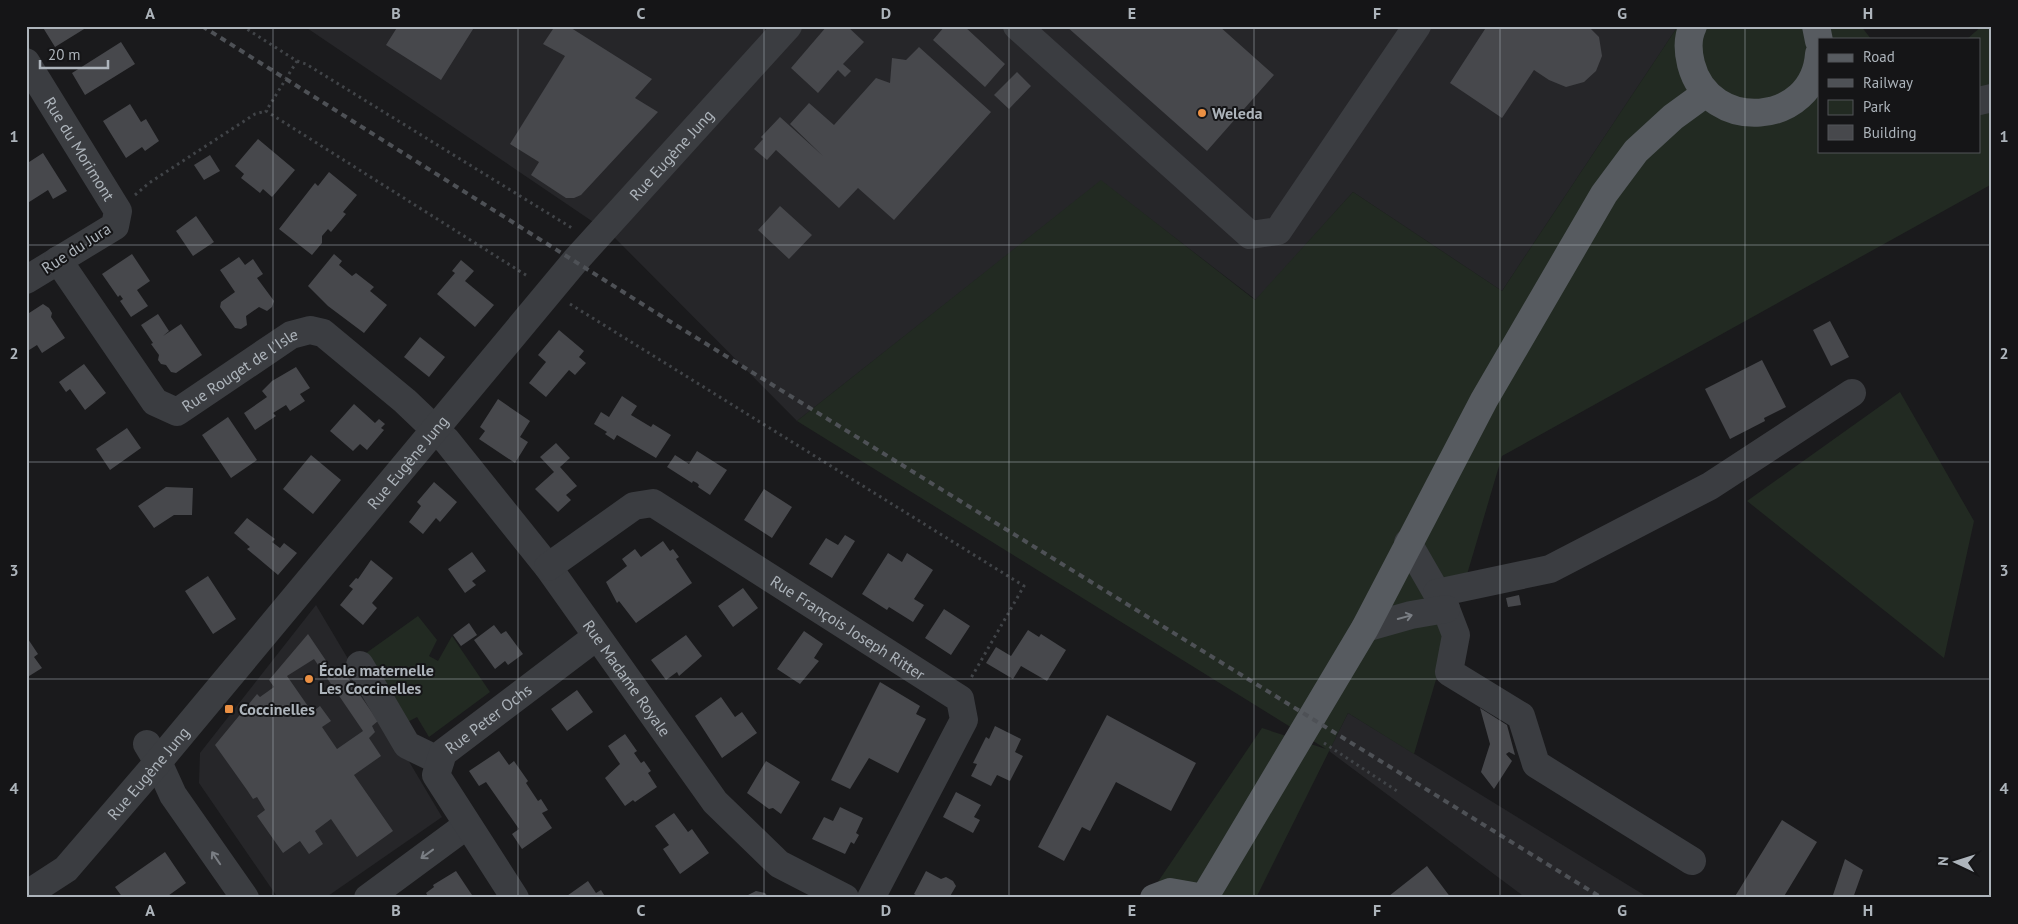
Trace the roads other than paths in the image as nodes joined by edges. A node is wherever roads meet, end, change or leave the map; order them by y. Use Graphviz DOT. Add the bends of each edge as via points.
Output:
graph roads {
  1 [pos="788,26"];
  2 [pos="1017,26"];
  3 [pos="1417,26"];
  4 [pos="1692,26"];
  5 [pos="26,62"];
  6 [pos="1818,63"];
  7 [pos="1706,93"];
  8 [pos="1810,96"];
  9 [pos="118,210"];
  10 [pos="58,260"];
  11 [pos="26,280"];
  12 [pos="1852,393"];
  13 [pos="435,428"];
  14 [pos="1408,543"];
  15 [pos="548,567"];
  16 [pos="1441,601"];
  17 [pos="1365,628"];
  18 [pos="596,637"];
  19 [pos="360,665"];
  20 [pos="152,753"];
  21 [pos="440,761"];
  22 [pos="467,825"];
  23 [pos="1692,861"];
  24 [pos="26,895"];
  25 [pos="245,898"];
  26 [pos="368,898"];
  27 [pos="514,898"];
  28 [pos="845,898"];
  29 [pos="871,898"];
  30 [pos="1154,898"];
  31 [pos="1204,898"];
  1 -- 13 [label="street, Rue Eugène Jung" via="575,261"];
  2 -- 3 [label="street" via="1250,235 1278,232"];
  4 -- 7 [label="main road" via="1688,53 1694,75"];
  5 -- 9 [label="street, Rue du Morimont"];
  6 -- 8 [label="main road"];
  7 -- 8 [label="main road" via="1723,106 1742,113 1763,113"];
  7 -- 14 [label="main road" via="1673,117 1636,151 1604,194 1484,400"];
  9 -- 10 [label="street, Rue du Jura" via="115,226"];
  10 -- 11 [label="street, Rue du Jura"];
  10 -- 13 [label="street, Rue Rouget de l'Isle" via="155,402 178,412 292,335 310,330 323,333"];
  12 -- 16 [label="street" via="1710,486 1550,569"];
  13 -- 15 [label="street, Rue Madame Royale"];
  13 -- 20 [label="street, Rue Eugène Jung"];
  14 -- 16 [label="street"];
  14 -- 17 [label="main road"];
  15 -- 18 [label="street, Rue Madame Royale"];
  15 -- 29 [label="street, Rue François Joseph Ritter" via="634,506 653,504 960,699 964,720"];
  17 -- 16 [label="street, one-way" via="1411,615"];
  16 -- 23 [label="street" via="1456,635 1449,672 1521,716 1536,764"];
  17 -- 31 [label="main road"];
  18 -- 21 [label="street, Rue Peter Ochs" via="442,753"];
  18 -- 28 [label="street, Rue Madame Royale" via="715,802 779,864"];
  19 -- 21 [label="street" via="407,745"];
  20 -- 24 [label="street, Rue Eugène Jung" via="66,868"];
  25 -- 20 [label="street, one-way" via="173,795"];
  21 -- 22 [label="street, Rue Peter Ochs" via="436,776"];
  22 -- 26 [label="street, one-way"];
  22 -- 27 [label="street, Rue Peter Ochs"];
  30 -- 31 [label="main road" via="1170,892"];
}
